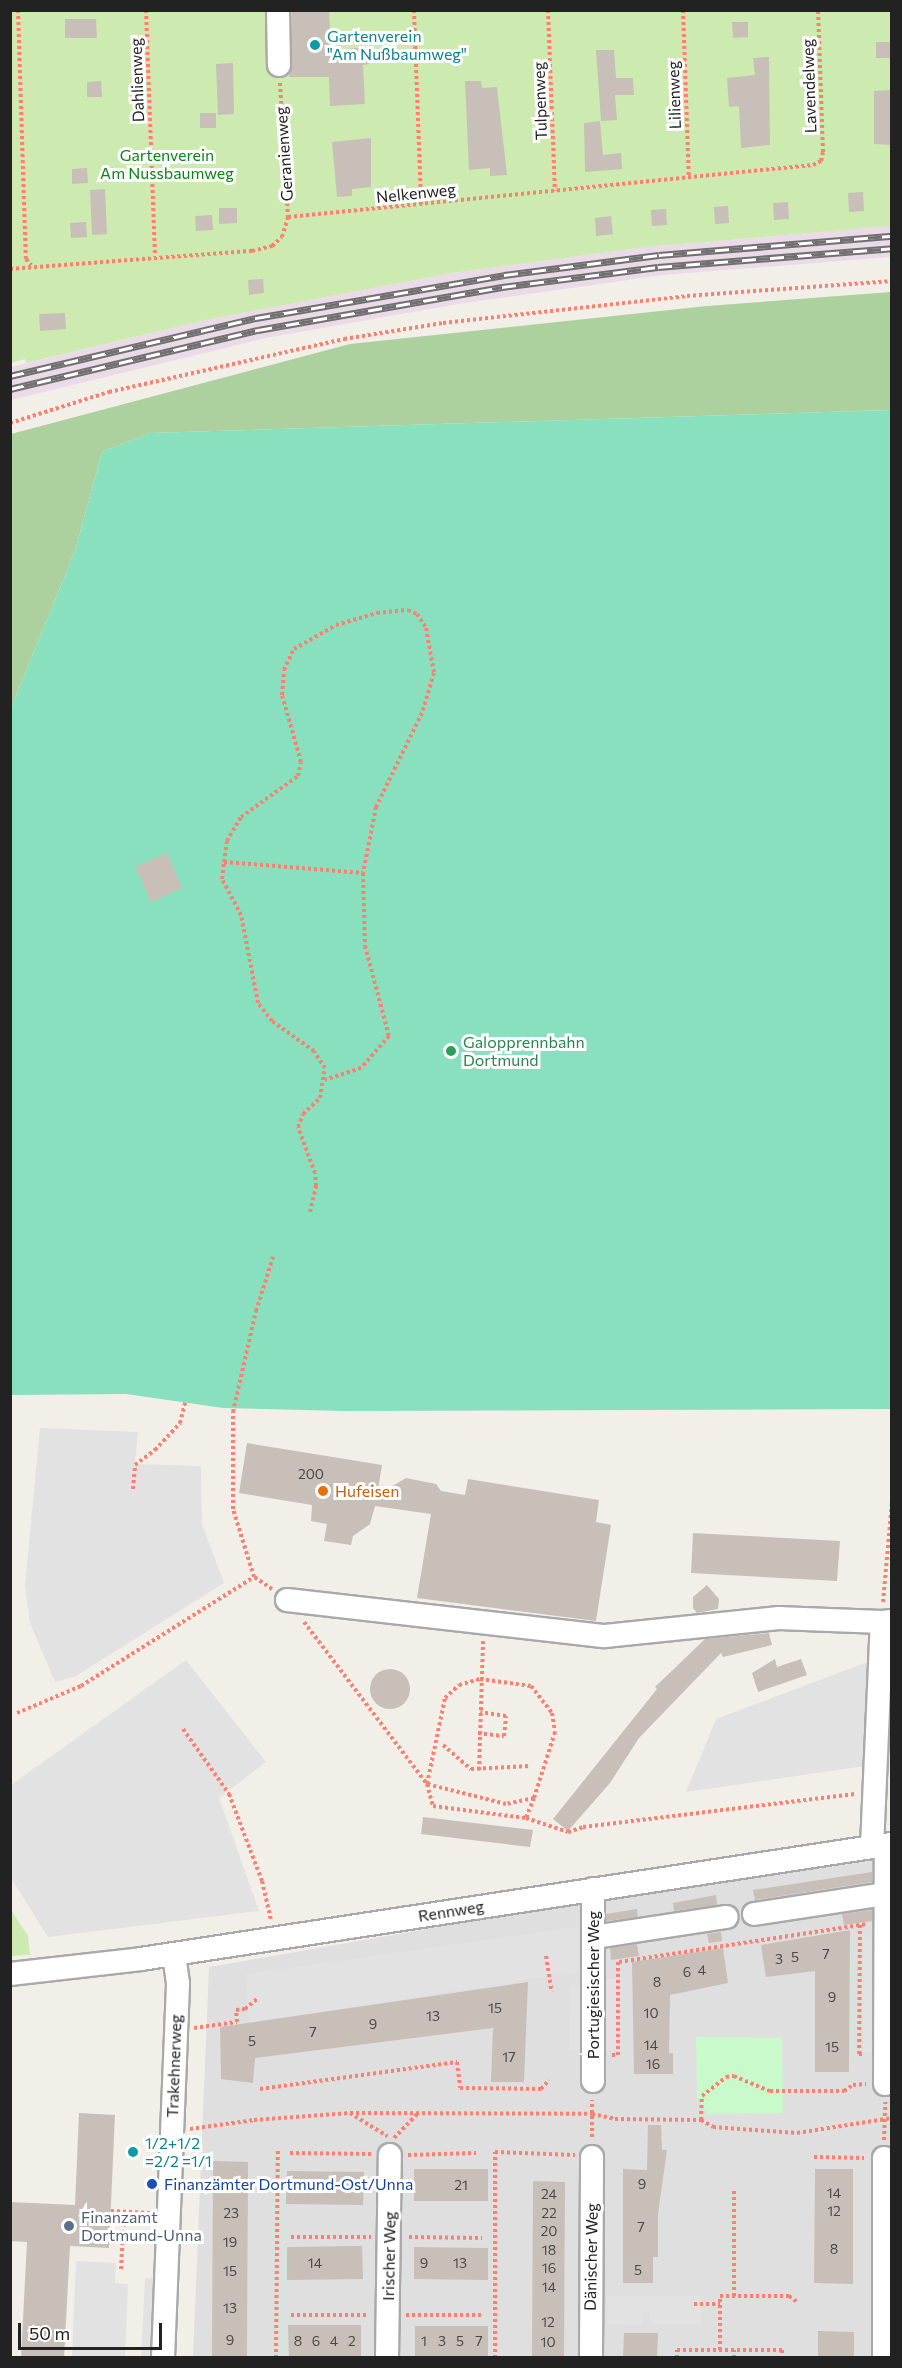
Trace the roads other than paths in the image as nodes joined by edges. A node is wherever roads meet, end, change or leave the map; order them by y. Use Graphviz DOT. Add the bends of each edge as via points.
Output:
graph roads {
  1 [pos="278,10"];
  2 [pos="279,65"];
  3 [pos="287,1600"];
  4 [pos="887,1622"];
  5 [pos="883,1845"];
  6 [pos="593,1889"];
  7 [pos="888,1893"];
  8 [pos="754,1914"];
  9 [pos="727,1917"];
  10 [pos="594,1937"];
  11 [pos="174,1954"];
  12 [pos="10,1974"];
  13 [pos="593,2081"];
  14 [pos="885,2084"];
  15 [pos="390,2148"];
  16 [pos="592,2157"];
  17 [pos="884,2158"];
  18 [pos="163,2358"];
  19 [pos="387,2358"];
  20 [pos="591,2358"];
  21 [pos="884,2358"];
  1 -- 2 [label="street"];
  3 -- 4 [label="street" via="605,1636 779,1618"];
  4 -- 5 [label="street" via="873,1792"];
  5 -- 6 [label="street, Rennweg"];
  5 -- 7 [label="street"];
  6 -- 10 [label="street, Portugiesischer Weg"];
  6 -- 11 [label="street, Rennweg"];
  7 -- 8 [label="street"];
  7 -- 14 [label="street"];
  9 -- 10 [label="street"];
  10 -- 13 [label="street, Portugiesischer Weg"];
  11 -- 12 [label="street, Rennweg"];
  11 -- 18 [label="street, Trakehnerweg" via="178,1983"];
  15 -- 19 [label="street, Irischer Weg"];
  16 -- 20 [label="street, Dänischer Weg"];
  17 -- 21 [label="street"];
}
